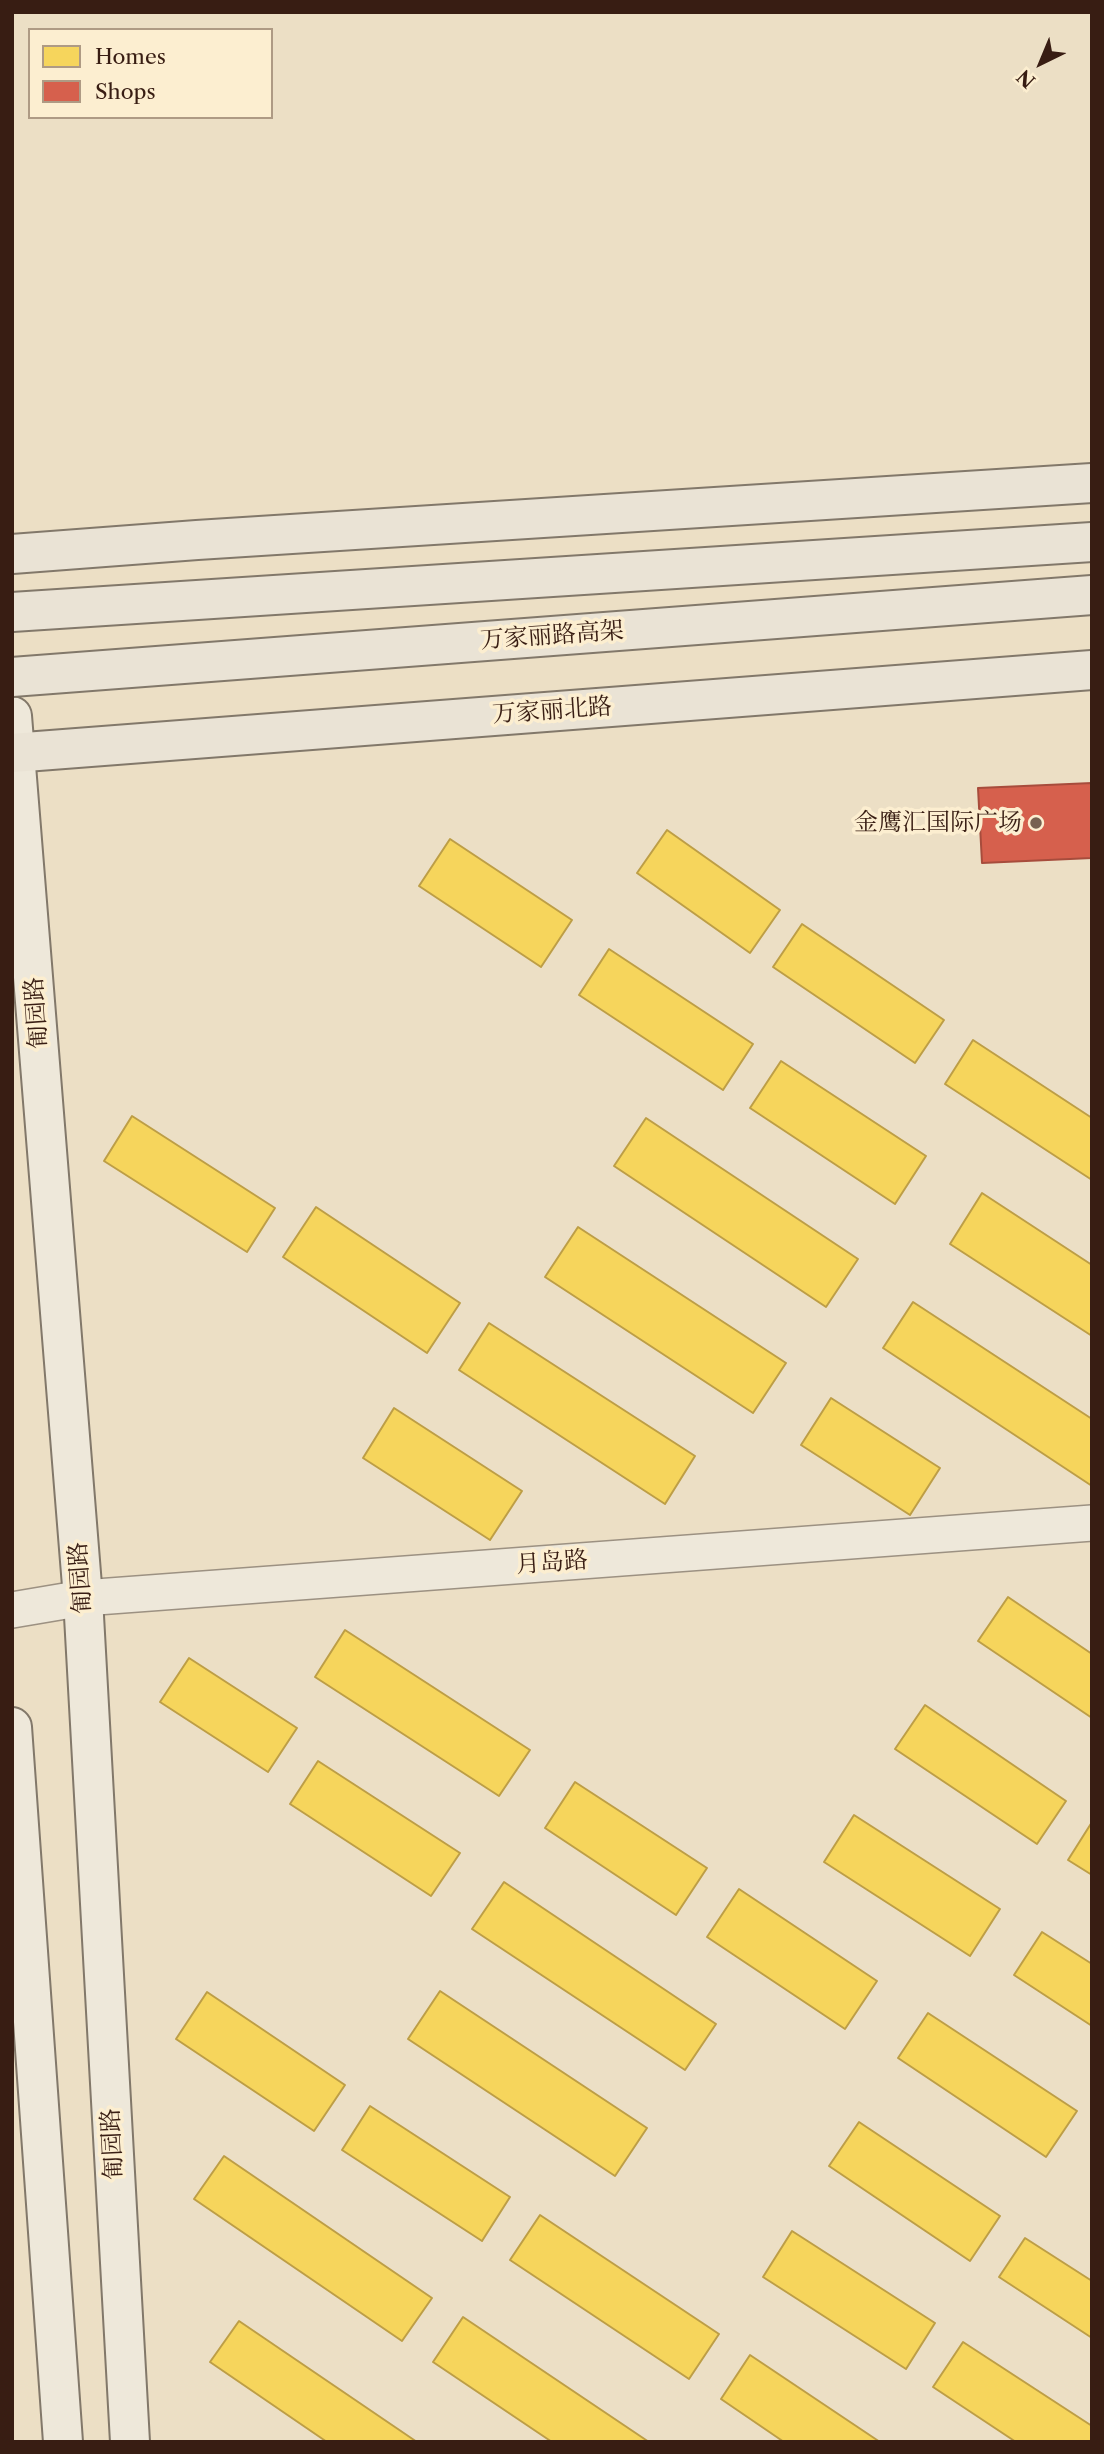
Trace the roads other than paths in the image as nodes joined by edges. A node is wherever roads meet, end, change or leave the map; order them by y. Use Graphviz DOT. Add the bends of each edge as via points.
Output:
graph roads {
  1 [pos="1092,483"];
  2 [pos="1092,541"];
  3 [pos="12,554"];
  4 [pos="1092,595"];
  5 [pos="12,612"];
  6 [pos="1092,670"];
  7 [pos="12,677"];
  8 [pos="14,741"];
  9 [pos="1092,1523"];
  10 [pos="83,1598"];
  11 [pos="12,1610"];
  12 [pos="12,1727"];
  13 [pos="63,2442"];
  14 [pos="130,2442"];
  1 -- 3 [label="main road"];
  2 -- 5 [label="main road"];
  4 -- 7 [label="main road, 万家丽路高架, bridge"];
  6 -- 8 [label="main road, 万家丽北路"];
  8 -- 10 [label="main road, 匍园路"];
  9 -- 10 [label="street, 月岛路"];
  10 -- 11 [label="street, 月岛路"];
  10 -- 14 [label="main road, 匍园路"];
  12 -- 13 [label="main road"];
}
